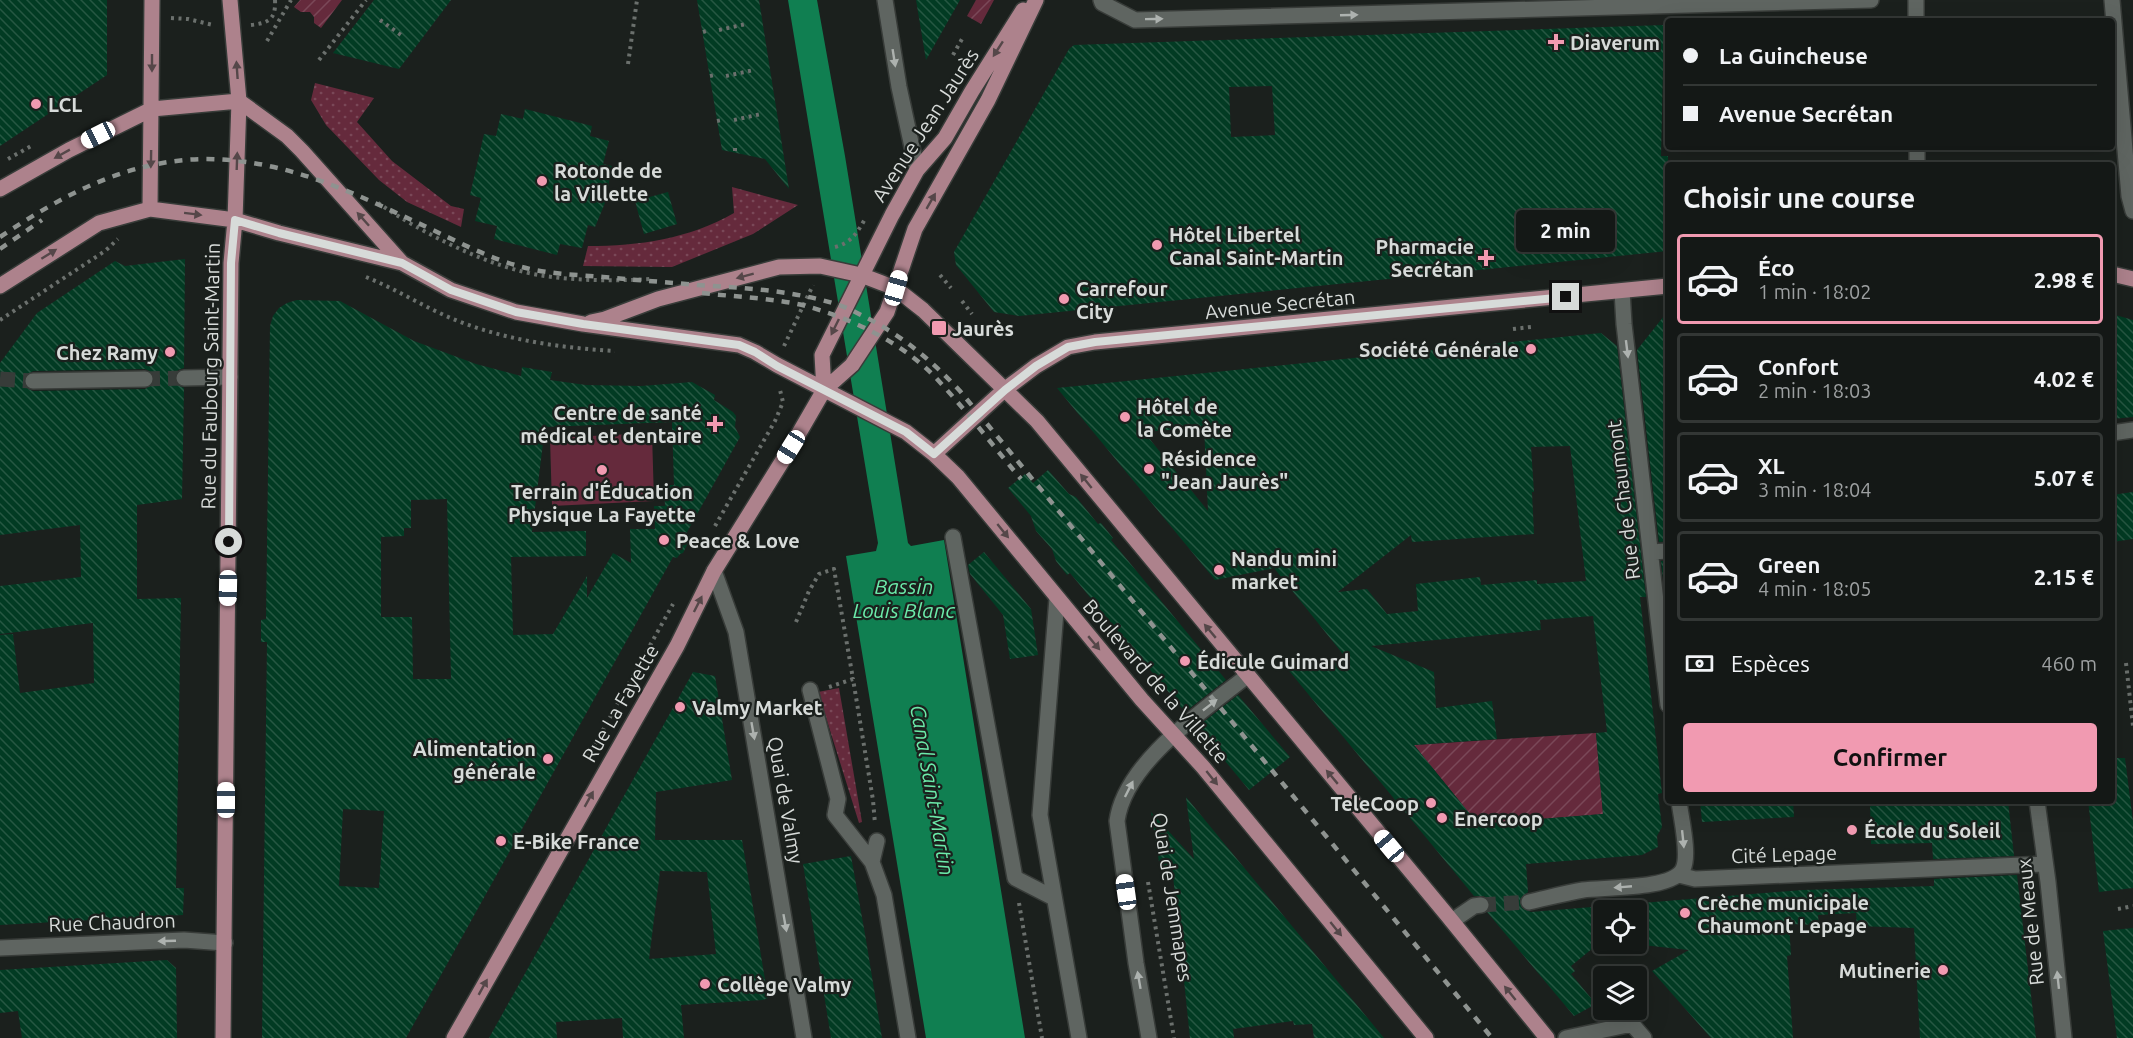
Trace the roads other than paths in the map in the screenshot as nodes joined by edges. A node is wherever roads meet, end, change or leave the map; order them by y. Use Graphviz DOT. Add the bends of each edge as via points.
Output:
graph roads {
  1 [pos="152,0"];
  2 [pos="230,0"];
  3 [pos="885,0"];
  4 [pos="1030,0"];
  5 [pos="1036,0"];
  6 [pos="1101,0"];
  7 [pos="1870,0"];
  8 [pos="1916,0"];
  9 [pos="2112,0"];
  10 [pos="1916,18"];
  11 [pos="2114,18"];
  12 [pos="2115,35"];
  13 [pos="239,101"];
  14 [pos="152,108"];
  15 [pos="917,170"];
  16 [pos="0,189"];
  17 [pos="150,209"];
  18 [pos="2133,211"];
  19 [pos="235,220"];
  20 [pos="402,263"];
  21 [pos="861,275"];
  22 [pos="2115,275"];
  23 [pos="2133,279"];
  24 [pos="0,286"];
  25 [pos="1665,286"];
  26 [pos="896,288"];
  27 [pos="1622,291"];
  28 [pos="583,324"];
  29 [pos="230,377"];
  30 [pos="184,378"];
  31 [pos="145,379"];
  32 [pos="33,381"];
  33 [pos="824,390"];
  34 [pos="1005,390"];
  35 [pos="2133,430"];
  36 [pos="2115,433"];
  37 [pos="934,454"];
  38 [pos="953,537"];
  39 [pos="1665,551"];
  40 [pos="1651,552"];
  41 [pos="714,572"];
  42 [pos="1057,598"];
  43 [pos="1247,676"];
  44 [pos="1665,678"];
  45 [pos="810,690"];
  46 [pos="1173,735"];
  47 [pos="1679,804"];
  48 [pos="2037,804"];
  49 [pos="877,841"];
  50 [pos="872,861"];
  51 [pos="2045,864"];
  52 [pos="1679,875"];
  53 [pos="1054,898"];
  54 [pos="1529,902"];
  55 [pos="1481,905"];
  56 [pos="1452,921"];
  57 [pos="225,943"];
  58 [pos="0,948"];
  59 [pos="223,1038"];
  60 [pos="454,1038"];
  61 [pos="804,1038"];
  62 [pos="908,1038"];
  63 [pos="1079,1038"];
  64 [pos="1149,1038"];
  65 [pos="1425,1038"];
  66 [pos="1547,1038"];
  67 [pos="1566,1038"];
  68 [pos="1644,1038"];
  69 [pos="2064,1038"];
  1 -- 14 [label="main road, one-way"];
  13 -- 2 [label="main road, Rue du Faubourg Saint-Martin, one-way"];
  3 -- 15 [label="street, one-way"];
  4 -- 15 [label="main road, Avenue Jean Jaurès, one-way" via="945,138"];
  26 -- 5 [label="main road, Avenue Jean Jaurès, one-way" via="915,229 988,100"];
  6 -- 7 [label="street, one-way" via="1135,20"];
  8 -- 10 [label="street"];
  9 -- 11 [label="street"];
  12 -- 18 [label="street"];
  13 -- 14 [label="main road"];
  19 -- 13 [label="main road, Rue du Faubourg Saint-Martin, one-way"];
  20 -- 13 [label="main road, one-way" via="286,135"];
  14 -- 16 [label="main road, one-way"];
  14 -- 17 [label="main road, one-way"];
  15 -- 21 [label="main road, Avenue Jean Jaurès"];
  17 -- 19 [label="main road, one-way"];
  24 -- 17 [label="main road, one-way" via="99,223"];
  19 -- 20 [label="main road"];
  19 -- 29 [label="main road, Rue du Faubourg Saint-Martin"];
  20 -- 28 [label="main road, Boulevard de la Villette" via="462,294 516,312"];
  21 -- 26 [label="main road"];
  21 -- 28 [label="main road, one-way" via="820,266 779,267 658,299"];
  21 -- 33 [label="main road, Avenue Jean Jaurès, one-way" via="822,354"];
  22 -- 23 [label="main road"];
  25 -- 27 [label="main road, Avenue Secrétan"];
  26 -- 33 [label="main road, Avenue Jean Jaurès" via="887,312 852,365"];
  26 -- 34 [label="main road"];
  27 -- 34 [label="main road, Avenue Secrétan" via="1095,342 1068,347"];
  27 -- 40 [label="street, Rue de Chaumont, one-way"];
  28 -- 33 [label="main road, Boulevard de la Villette" via="739,345"];
  29 -- 30 [label="street"];
  29 -- 57 [label="main road, Rue du Faubourg Saint-Martin"];
  31 -- 32 [label="street"];
  33 -- 37 [label="main road, Boulevard de la Villette" via="906,432"];
  33 -- 41 [label="main road, Rue La Fayette"];
  34 -- 37 [label="main road, Avenue Secrétan"];
  43 -- 34 [label="main road, one-way" via="1037,421"];
  35 -- 36 [label="street"];
  37 -- 42 [label="main road, Boulevard de la Villette, one-way" via="966,486"];
  38 -- 53 [label="street" via="1015,878"];
  39 -- 40 [label="street"];
  40 -- 44 [label="street, Rue de Chaumont"];
  60 -- 41 [label="main road, Rue La Fayette, one-way"];
  41 -- 61 [label="street, Quai de Valmy, one-way" via="736,632"];
  42 -- 46 [label="main road, Boulevard de la Villette, one-way"];
  42 -- 53 [label="street" via="1040,815"];
  46 -- 43 [label="street, Quai de Jemmapes, one-way"];
  56 -- 43 [label="main road, one-way"];
  45 -- 50 [label="street" via="838,799 835,815"];
  64 -- 46 [label="street, Quai de Jemmapes, one-way" via="1117,821 1130,785"];
  46 -- 65 [label="main road, Boulevard de la Villette, one-way"];
  47 -- 52 [label="street, one-way" via="1686,860"];
  48 -- 51 [label="street, Rue de Meaux"];
  49 -- 50 [label="street"];
  50 -- 62 [label="street" via="884,895"];
  51 -- 52 [label="street, Cité Lepage" via="1695,879"];
  69 -- 51 [label="street, Rue de Meaux, one-way"];
  52 -- 54 [label="street, Cité Lepage, one-way" via="1663,882 1583,890"];
  53 -- 63 [label="street"];
  55 -- 56 [label="street"];
  66 -- 56 [label="main road, one-way"];
  57 -- 58 [label="street, Rue Chaudron, one-way" via="184,940"];
  57 -- 59 [label="main road, Rue du Faubourg Saint-Martin"];
  67 -- 68 [label="street" via="1632,1024"];
}
